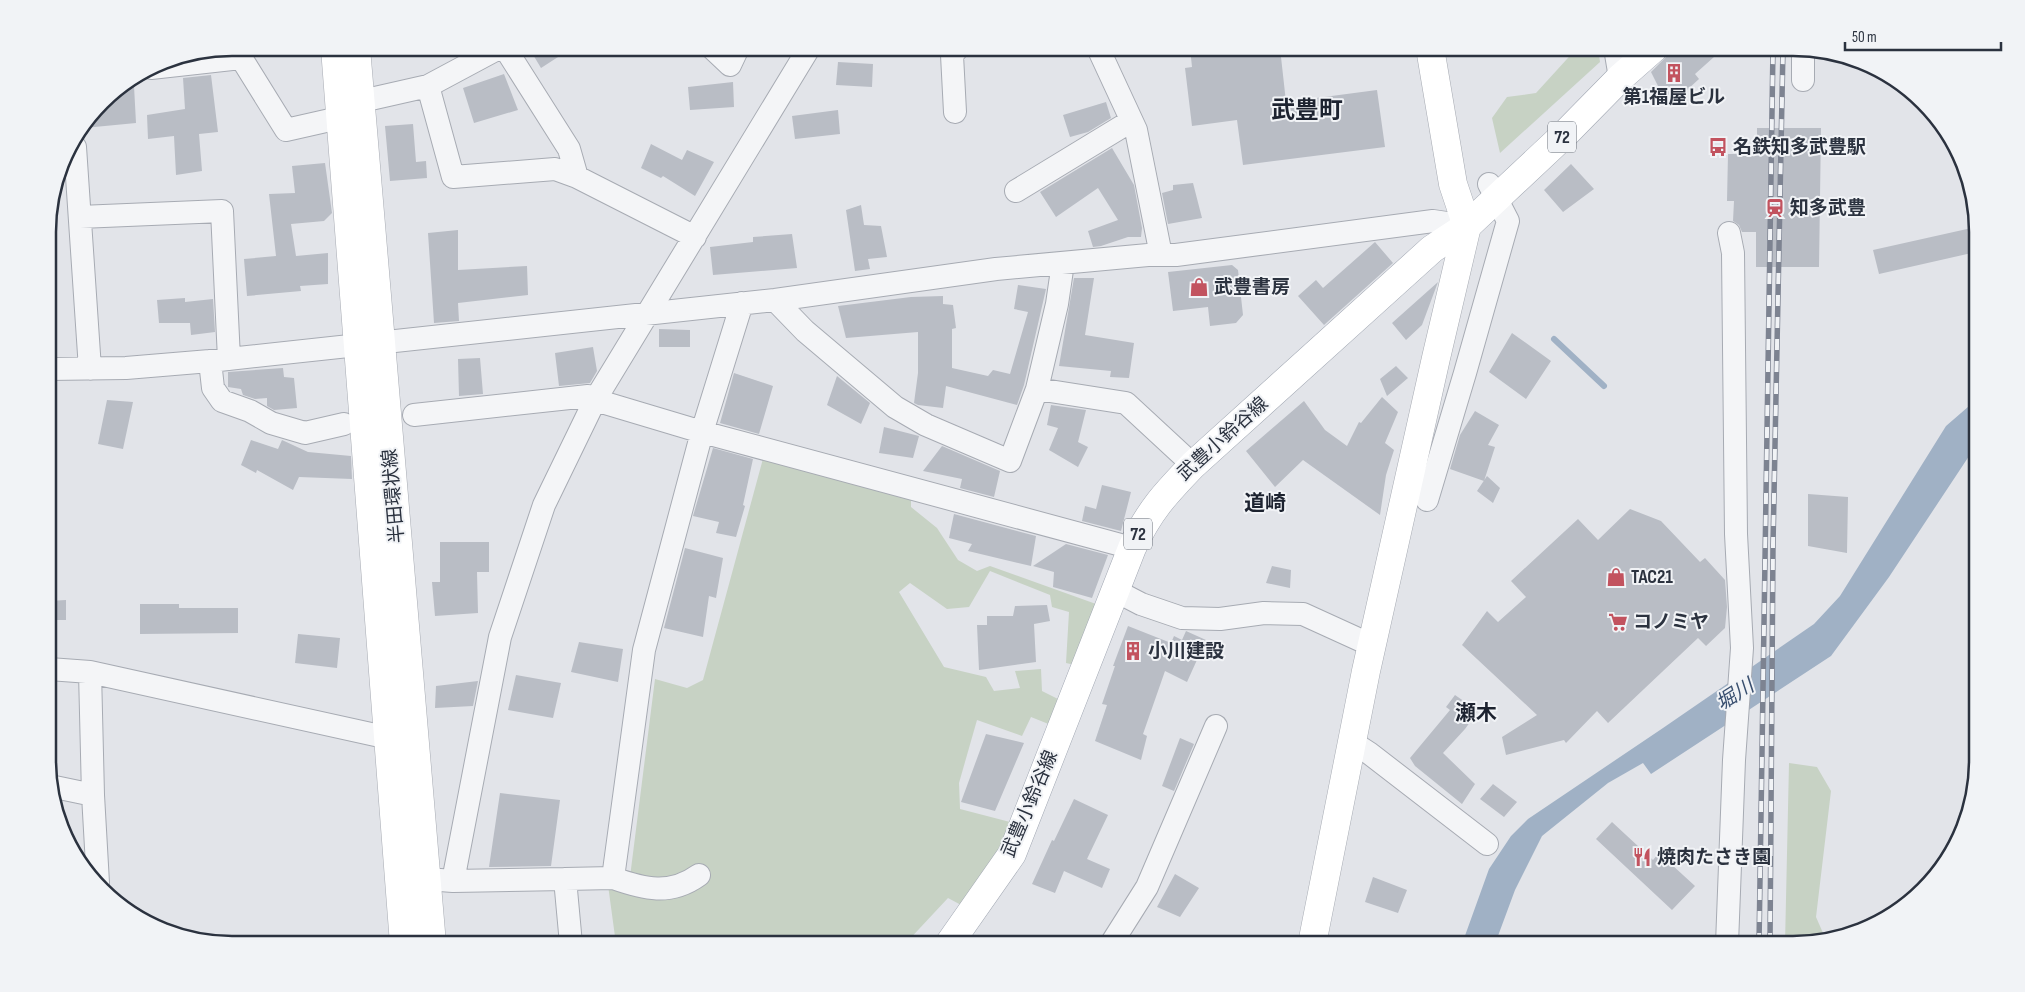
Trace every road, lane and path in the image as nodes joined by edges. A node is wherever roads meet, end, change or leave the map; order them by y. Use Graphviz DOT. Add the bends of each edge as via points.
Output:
graph roads {
  1 [pos="1102,56"];
  2 [pos="1431,56"];
  3 [pos="1616,56"];
  4 [pos="1645,56"];
  5 [pos="241,57"];
  6 [pos="336,57"];
  7 [pos="357,57"];
  8 [pos="482,57"];
  9 [pos="511,57"];
  10 [pos="721,57"];
  11 [pos="734,57"];
  12 [pos="801,57"];
  13 [pos="952,57"];
  14 [pos="1803,57"];
  15 [pos="1620,78"];
  16 [pos="1803,80"];
  17 [pos="428,86"];
  18 [pos="361,99"];
  19 [pos="955,112"];
  20 [pos="339,118"];
  21 [pos="1131,121"];
  22 [pos="75,152"];
  23 [pos="577,178"];
  24 [pos="1016,191"];
  25 [pos="1493,191"];
  26 [pos="80,217"];
  27 [pos="1467,226"];
  28 [pos="1729,234"];
  29 [pos="695,237"];
  30 [pos="1161,255"];
  31 [pos="1063,263"];
  32 [pos="775,300"];
  33 [pos="742,303"];
  34 [pos="647,315"];
  35 [pos="369,344"];
  36 [pos="220,360"];
  37 [pos="57,369"];
  38 [pos="90,369"];
  39 [pos="1037,389"];
  40 [pos="595,400"];
  41 [pos="414,414"];
  42 [pos="344,424"];
  43 [pos="702,432"];
  44 [pos="1193,465"];
  45 [pos="1427,500"];
  46 [pos="1132,548"];
  47 [pos="1116,591"];
  48 [pos="1371,645"];
  49 [pos="56,670"];
  50 [pos="90,672"];
  51 [pos="1216,726"];
  52 [pos="389,738"];
  53 [pos="1352,742"];
  54 [pos="59,788"];
  55 [pos="93,795"];
  56 [pos="1487,844"];
  57 [pos="97,873"];
  58 [pos="699,875"];
  59 [pos="613,878"];
  60 [pos="565,879"];
  61 [pos="440,880"];
  62 [pos="1116,935"];
  63 [pos="1314,935"];
  64 [pos="1727,935"];
  65 [pos="403,936"];
  66 [pos="433,936"];
  67 [pos="570,936"];
  68 [pos="955,936"];
  1 -- 21 [label="street"];
  2 -- 27 [label="main road" via="1453,184"];
  3 -- 15 [label="street"];
  4 -- 15 [label="main road, 武豊小鈴谷線 / 72"];
  5 -- 20 [label="street" via="286,130"];
  6 -- 20 [label="main road, 半田環状線"];
  7 -- 18 [label="main road, 半田環状線"];
  8 -- 17 [label="street"];
  9 -- 23 [label="street" via="569,150"];
  10 -- 11 [label="street" via="730,65"];
  12 -- 29 [label="street"];
  13 -- 19 [label="street"];
  14 -- 16 [label="street"];
  15 -- 25 [label="main road, 武豊小鈴谷線 / 72" via="1564,135"];
  17 -- 18 [label="street"];
  17 -- 23 [label="street" via="453,177 555,169"];
  18 -- 35 [label="main road, 半田環状線"];
  20 -- 35 [label="main road, 半田環状線"];
  21 -- 24 [label="street"];
  21 -- 30 [label="street" via="1136,130"];
  22 -- 26 [label="street"];
  23 -- 29 [label="street"];
  25 -- 27 [label="main road, 武豊小鈴谷線 / 72"];
  25 -- 45 [label="street" via="1508,221"];
  26 -- 36 [label="street" via="222,211"];
  26 -- 38 [label="street"];
  27 -- 30 [label="street" via="1433,221"];
  27 -- 44 [label="main road, 武豊小鈴谷線 / 72" via="1432,249"];
  27 -- 48 [label="main road"];
  28 -- 64 [label="street" via="1733,253 1736,534 1742,648"];
  29 -- 34 [label="street"];
  30 -- 31 [label="street"];
  31 -- 32 [label="street" via="996,269"];
  31 -- 39 [label="street"];
  32 -- 33 [label="street"];
  32 -- 39 [label="street" via="805,331 895,407 926,425 1010,460"];
  33 -- 34 [label="street"];
  33 -- 43 [label="street"];
  34 -- 35 [label="street"];
  34 -- 40 [label="street"];
  35 -- 36 [label="street"];
  35 -- 52 [label="main road, 半田環状線"];
  35 -- 61 [label="main road, 半田環状線"];
  36 -- 38 [label="street"];
  36 -- 42 [label="street" via="213,388 222,401 271,423 305,433"];
  37 -- 38 [label="street"];
  39 -- 44 [label="street" via="1126,403"];
  40 -- 41 [label="street" via="588,396"];
  40 -- 43 [label="street"];
  40 -- 61 [label="street" via="544,505 500,638"];
  43 -- 46 [label="street"];
  43 -- 59 [label="street" via="644,650"];
  44 -- 46 [label="main road, 武豊小鈴谷線 / 72" via="1162,496"];
  46 -- 47 [label="main road, 武豊小鈴谷線 / 72"];
  47 -- 48 [label="street" via="1182,618 1303,614"];
  47 -- 68 [label="main road, 武豊小鈴谷線 / 72" via="1012,854"];
  48 -- 53 [label="main road"];
  49 -- 50 [label="street"];
  50 -- 52 [label="street"];
  50 -- 55 [label="street"];
  51 -- 62 [label="street" via="1147,887"];
  52 -- 65 [label="main road, 半田環状線"];
  53 -- 56 [label="street"];
  53 -- 63 [label="main road"];
  54 -- 55 [label="street"];
  55 -- 57 [label="street"];
  58 -- 59 [label="street" via="690,882 657,889 641,888"];
  59 -- 60 [label="street"];
  60 -- 61 [label="street"];
  60 -- 67 [label="street"];
  61 -- 66 [label="main road, 半田環状線"];
}
